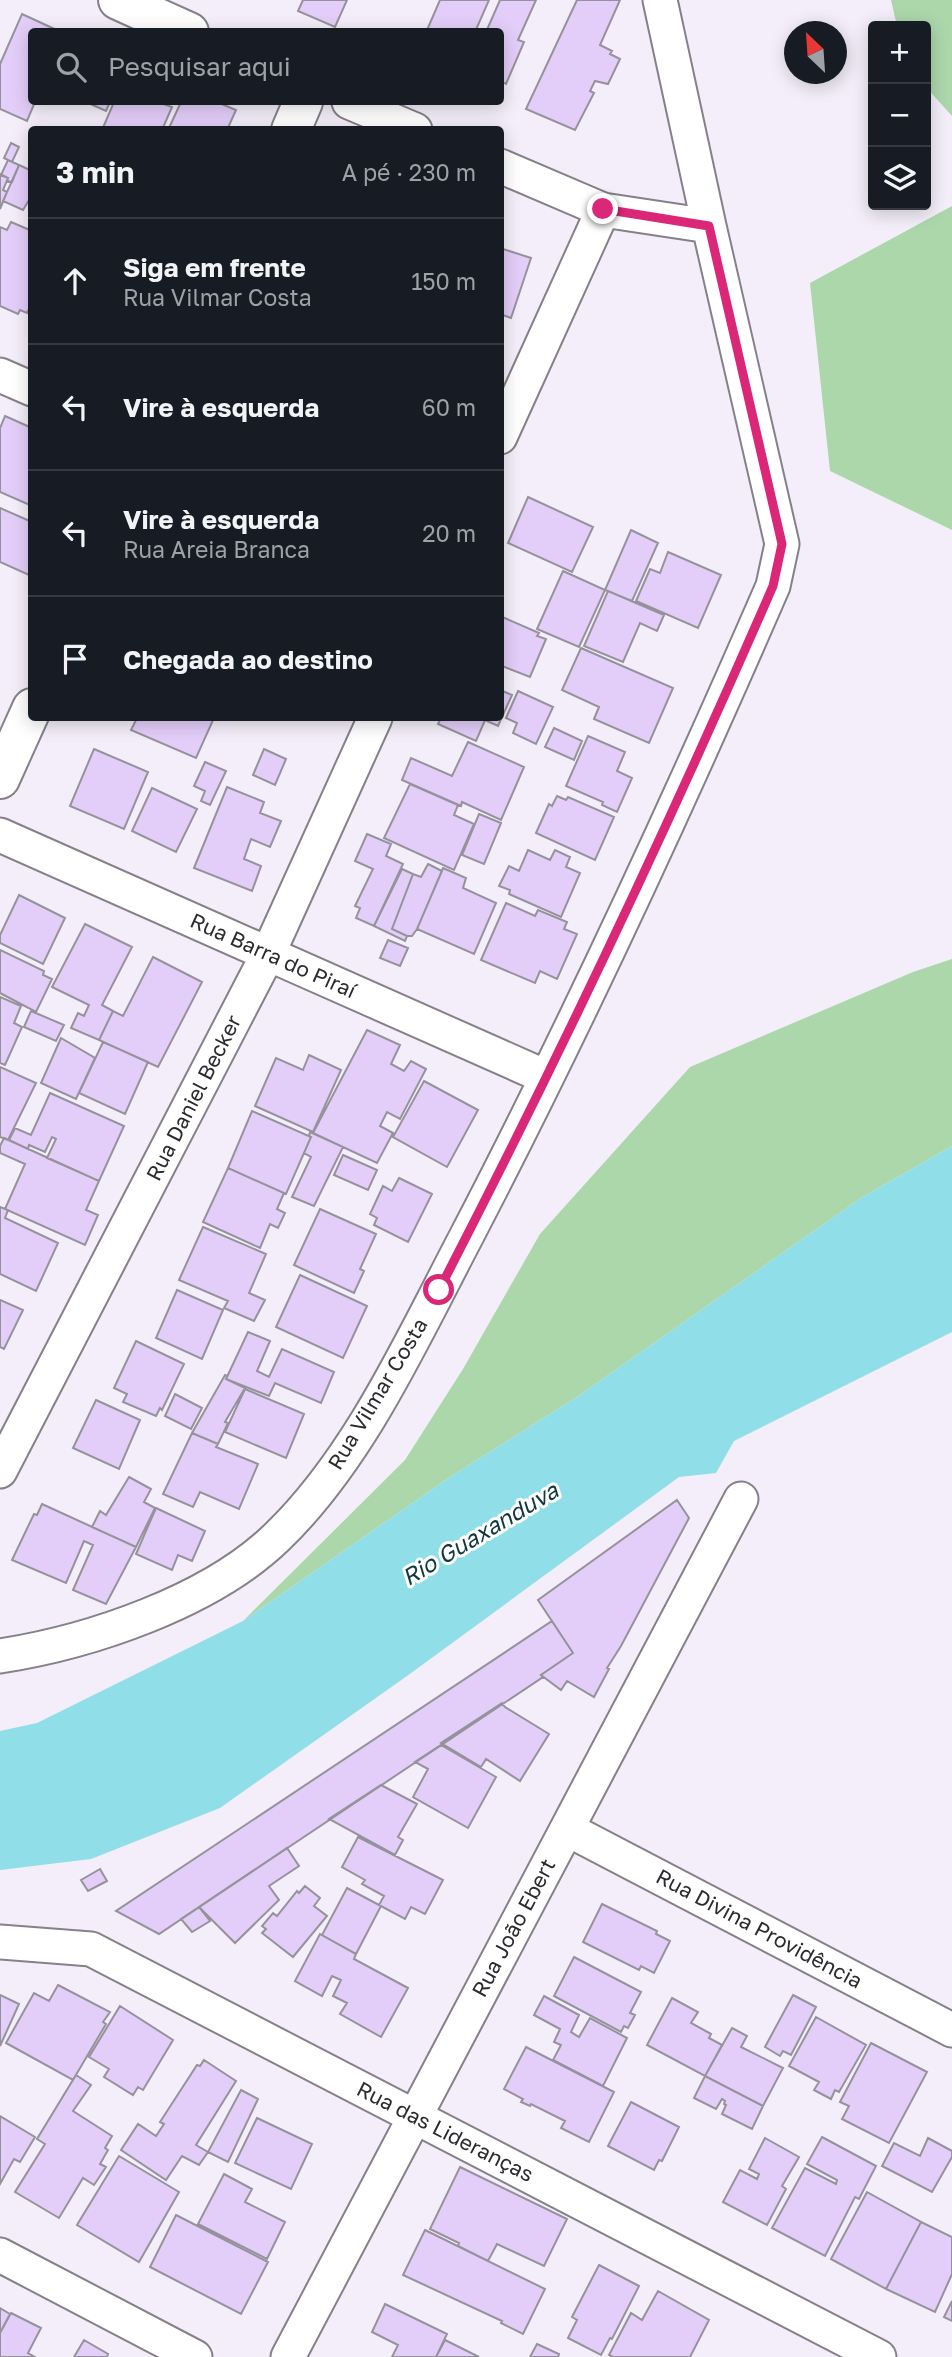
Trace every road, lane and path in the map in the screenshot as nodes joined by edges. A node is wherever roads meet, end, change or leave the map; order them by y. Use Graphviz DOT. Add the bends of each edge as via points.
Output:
graph roads {
  1 [pos="118,0"];
  2 [pos="660,0"];
  3 [pos="180,28"];
  4 [pos="302,105"];
  5 [pos="356,105"];
  6 [pos="292,126"];
  7 [pos="406,126"];
  8 [pos="504,168"];
  9 [pos="603,209"];
  10 [pos="709,226"];
  11 [pos="0,375"];
  12 [pos="28,386"];
  13 [pos="504,428"];
  14 [pos="28,717"];
  15 [pos="374,721"];
  16 [pos="0,779"];
  17 [pos="0,835"];
  18 [pos="268,954"];
  19 [pos="547,1077"];
  20 [pos="0,1471"];
  21 [pos="741,1499"];
  22 [pos="0,1656"];
  23 [pos="567,1829"];
  24 [pos="0,1942"];
  25 [pos="952,2030"];
  26 [pos="414,2116"];
  27 [pos="0,2255"];
  28 [pos="195,2357"];
  29 [pos="288,2357"];
  30 [pos="879,2357"];
  1 -- 3 [label="street"];
  2 -- 10 [label="street"];
  4 -- 6 [label="street"];
  5 -- 7 [label="street"];
  8 -- 9 [label="street"];
  9 -- 10 [label="street"];
  9 -- 13 [label="street"];
  10 -- 19 [label="street, Rua Vilmar Costa" via="782,544 773,586 750,639"];
  11 -- 12 [label="street"];
  14 -- 16 [label="street"];
  15 -- 18 [label="street, Rua Daniel Becker"];
  17 -- 18 [label="street, Rua Barra do Piraí"];
  18 -- 19 [label="street, Rua Barra do Piraí"];
  18 -- 20 [label="street, Rua Daniel Becker"];
  19 -- 22 [label="street, Rua Vilmar Costa" via="354,1442 291,1523 238,1570 190,1597 107,1631"];
  21 -- 23 [label="street, Rua João Ebert"];
  23 -- 25 [label="street, Rua Divina Providência"];
  23 -- 26 [label="street, Rua João Ebert"];
  24 -- 26 [label="street, Rua das Lideranças" via="91,1949"];
  26 -- 29 [label="street, Rua João Ebert"];
  26 -- 30 [label="street, Rua das Lideranças"];
  27 -- 28 [label="street"];
}
